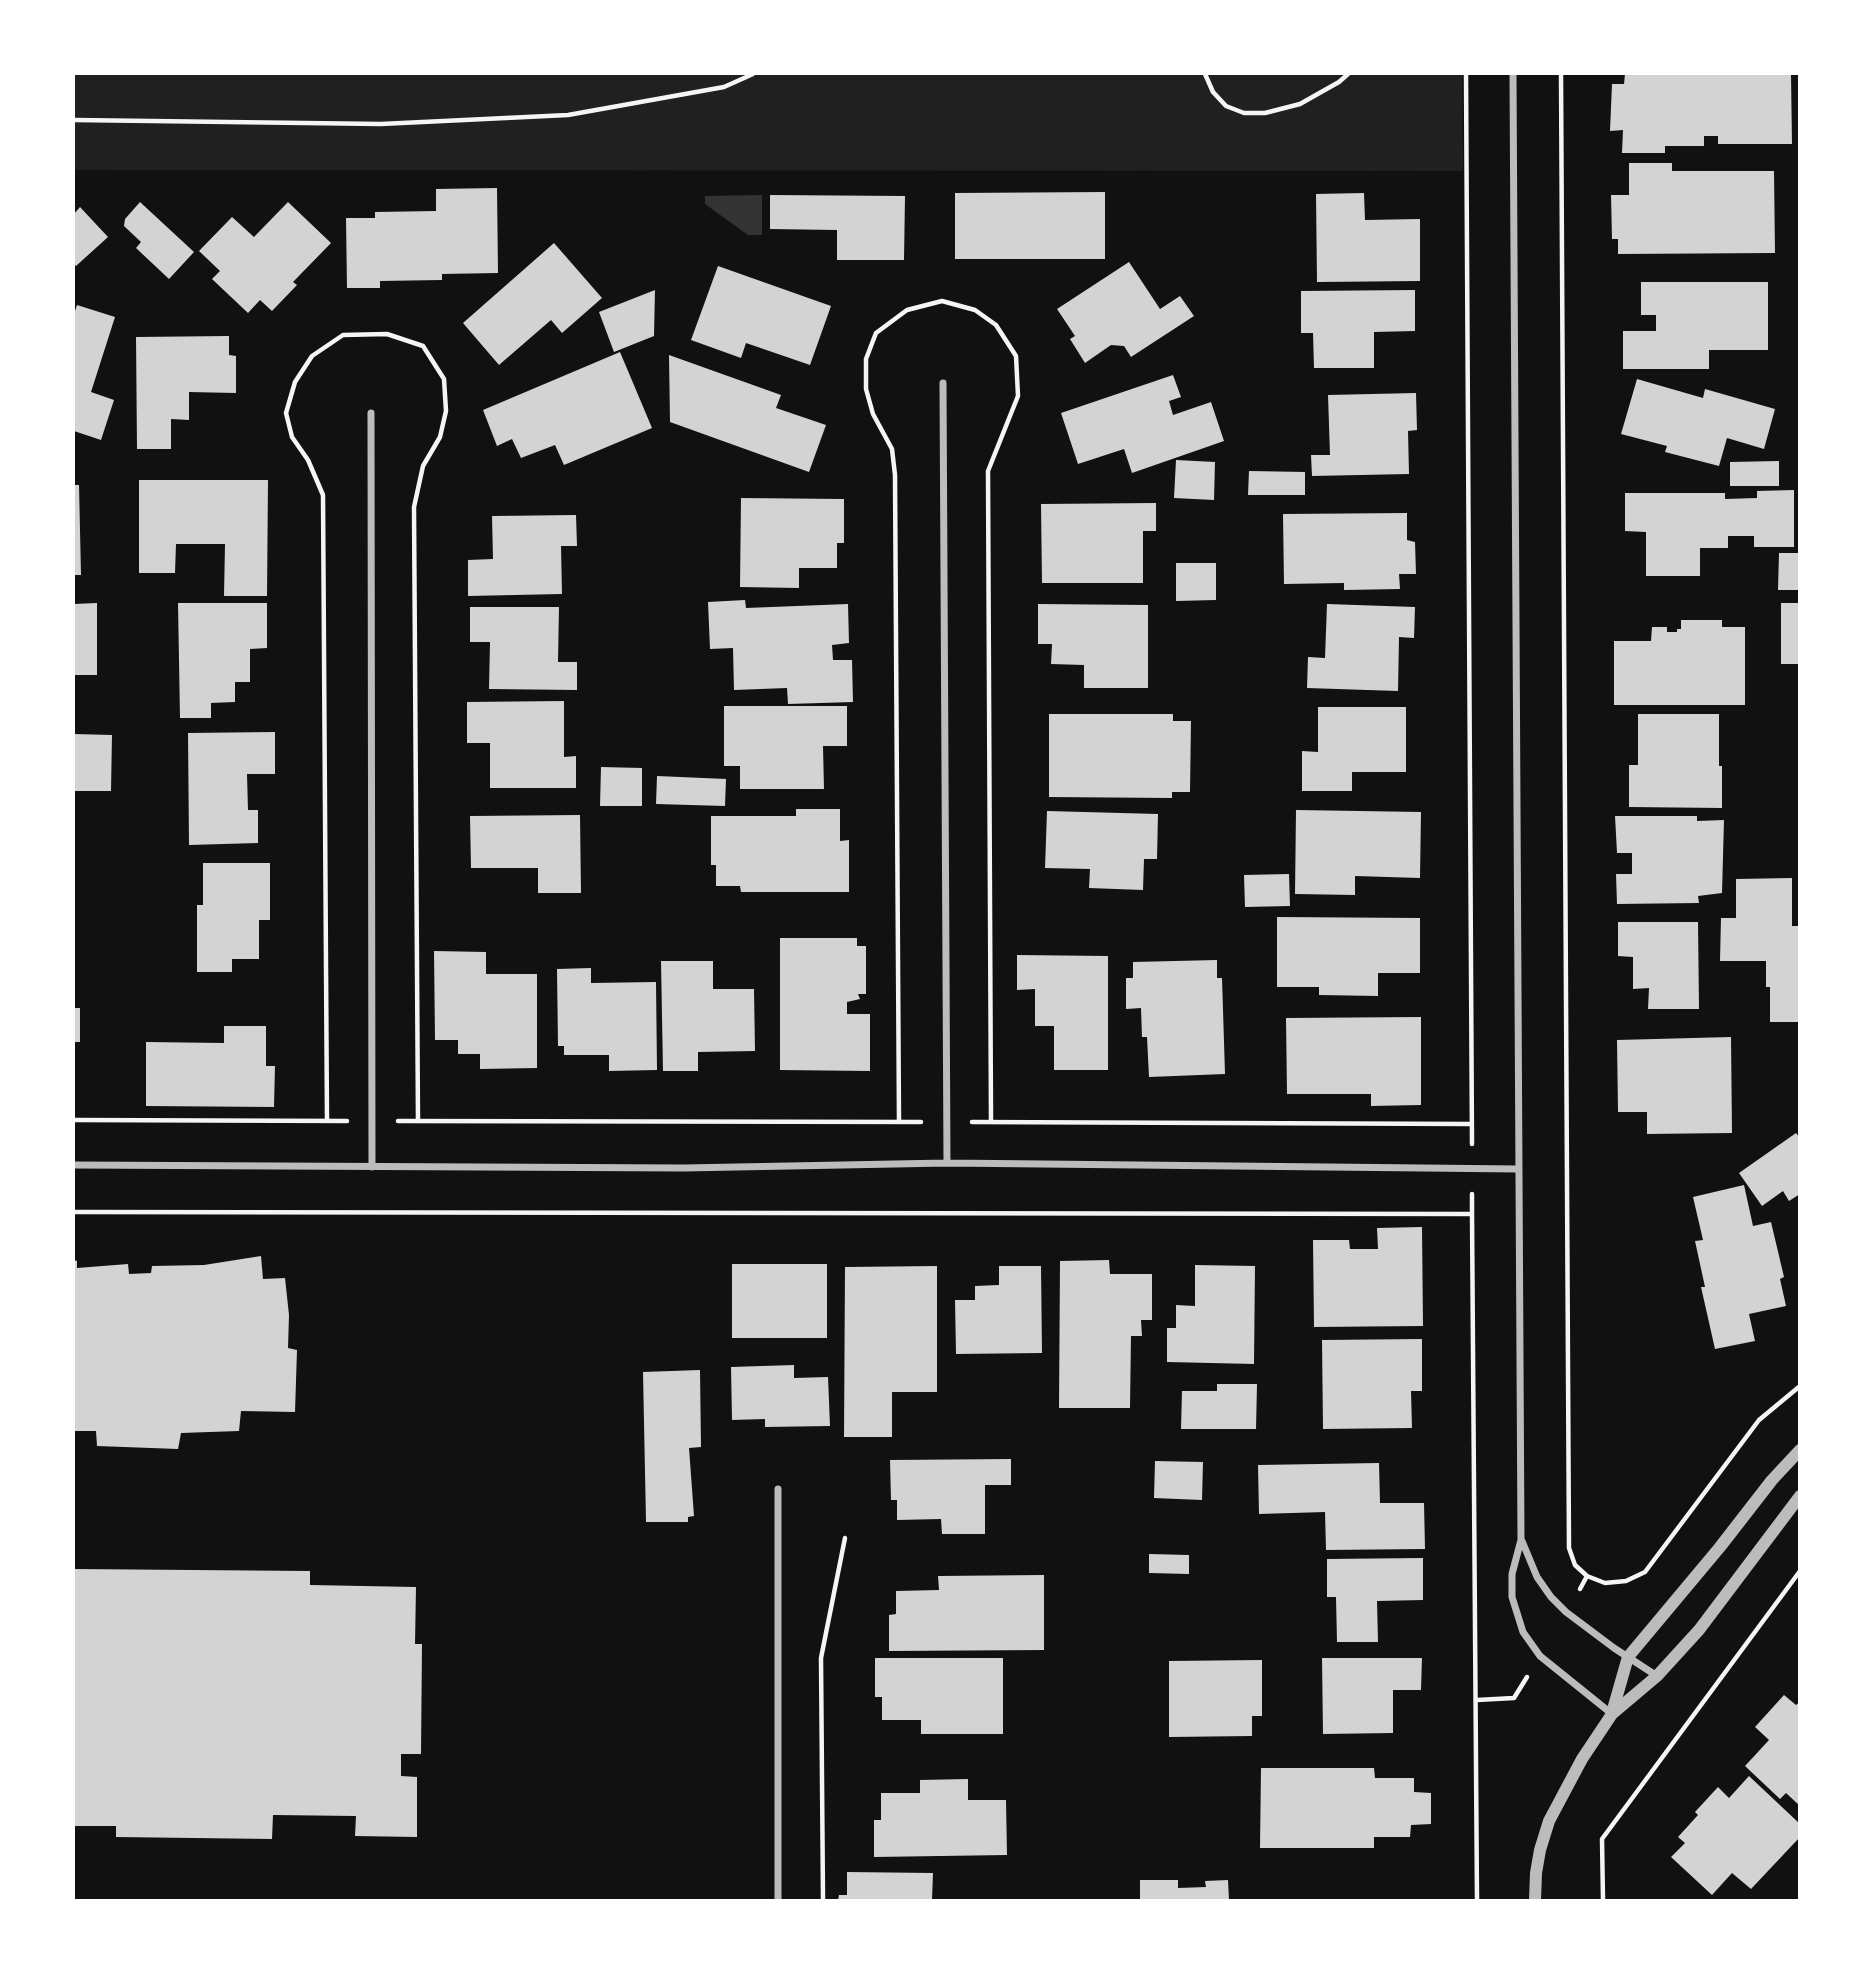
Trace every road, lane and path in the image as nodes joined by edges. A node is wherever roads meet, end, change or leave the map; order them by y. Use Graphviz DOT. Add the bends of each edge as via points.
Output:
graph roads {
  1 [pos="753,74"];
  2 [pos="1205,74"];
  3 [pos="1348,74"];
  4 [pos="1466,74"];
  5 [pos="1513,74"];
  6 [pos="1561,74"];
  7 [pos="74,120"];
  8 [pos="943,383"];
  9 [pos="371,413"];
  10 [pos="74,1120"];
  11 [pos="371,1121"];
  12 [pos="946,1122"];
  13 [pos="1471,1124"];
  14 [pos="947,1163"];
  15 [pos="74,1165"];
  16 [pos="372,1167"];
  17 [pos="1472,1169"];
  18 [pos="1518,1169"];
  19 [pos="74,1212"];
  20 [pos="1472,1214"];
  21 [pos="1800,1386"];
  22 [pos="1800,1450"];
  23 [pos="778,1489"];
  24 [pos="1800,1496"];
  25 [pos="845,1538"];
  26 [pos="1521,1540"];
  27 [pos="1800,1571"];
  28 [pos="1587,1576"];
  29 [pos="1566,1612"];
  30 [pos="1540,1656"];
  31 [pos="1628,1657"];
  32 [pos="1657,1676"];
  33 [pos="1477,1699"];
  34 [pos="1612,1714"];
  35 [pos="778,1900"];
  36 [pos="823,1900"];
  37 [pos="1477,1900"];
  38 [pos="1535,1900"];
  39 [pos="1603,1900"];
  1 -- 7 [label="path" via="724,87 568,115 381,124"];
  2 -- 3 [label="path" via="1226,106 1244,113 1293,107"];
  4 -- 13 [label="path"];
  5 -- 18 [label="street"];
  6 -- 28 [label="path" via="1569,1548 1575,1565"];
  8 -- 12 [label="street"];
  9 -- 11 [label="street"];
  10 -- 11 [label="path"];
  11 -- 12 [label="path"];
  11 -- 16 [label="street"];
  12 -- 13 [label="path"];
  12 -- 14 [label="street"];
  13 -- 17 [label="path"];
  14 -- 16 [label="street"];
  14 -- 17 [label="street"];
  15 -- 16 [label="street"];
  17 -- 18 [label="street"];
  17 -- 20 [label="path"];
  18 -- 26 [label="street"];
  19 -- 20 [label="path"];
  20 -- 33 [label="path"];
  21 -- 28 [label="path" via="1759,1420 1645,1573 1605,1583"];
  22 -- 31 [label="street"];
  23 -- 35 [label="street"];
  24 -- 32 [label="street" via="1699,1630"];
  25 -- 36 [label="path" via="821,1658"];
  26 -- 29 [label="street" via="1537,1577"];
  26 -- 30 [label="street" via="1512,1574 1512,1597 1523,1632"];
  27 -- 39 [label="path" via="1602,1839"];
  28 -- 29 [label="path"];
  29 -- 31 [label="street"];
  30 -- 33 [label="path" via="1514,1698"];
  30 -- 34 [label="street"];
  31 -- 32 [label="street"];
  31 -- 34 [label="street"];
  32 -- 34 [label="street"];
  33 -- 37 [label="path"];
  34 -- 38 [label="street" via="1549,1821 1538,1861"];
}
